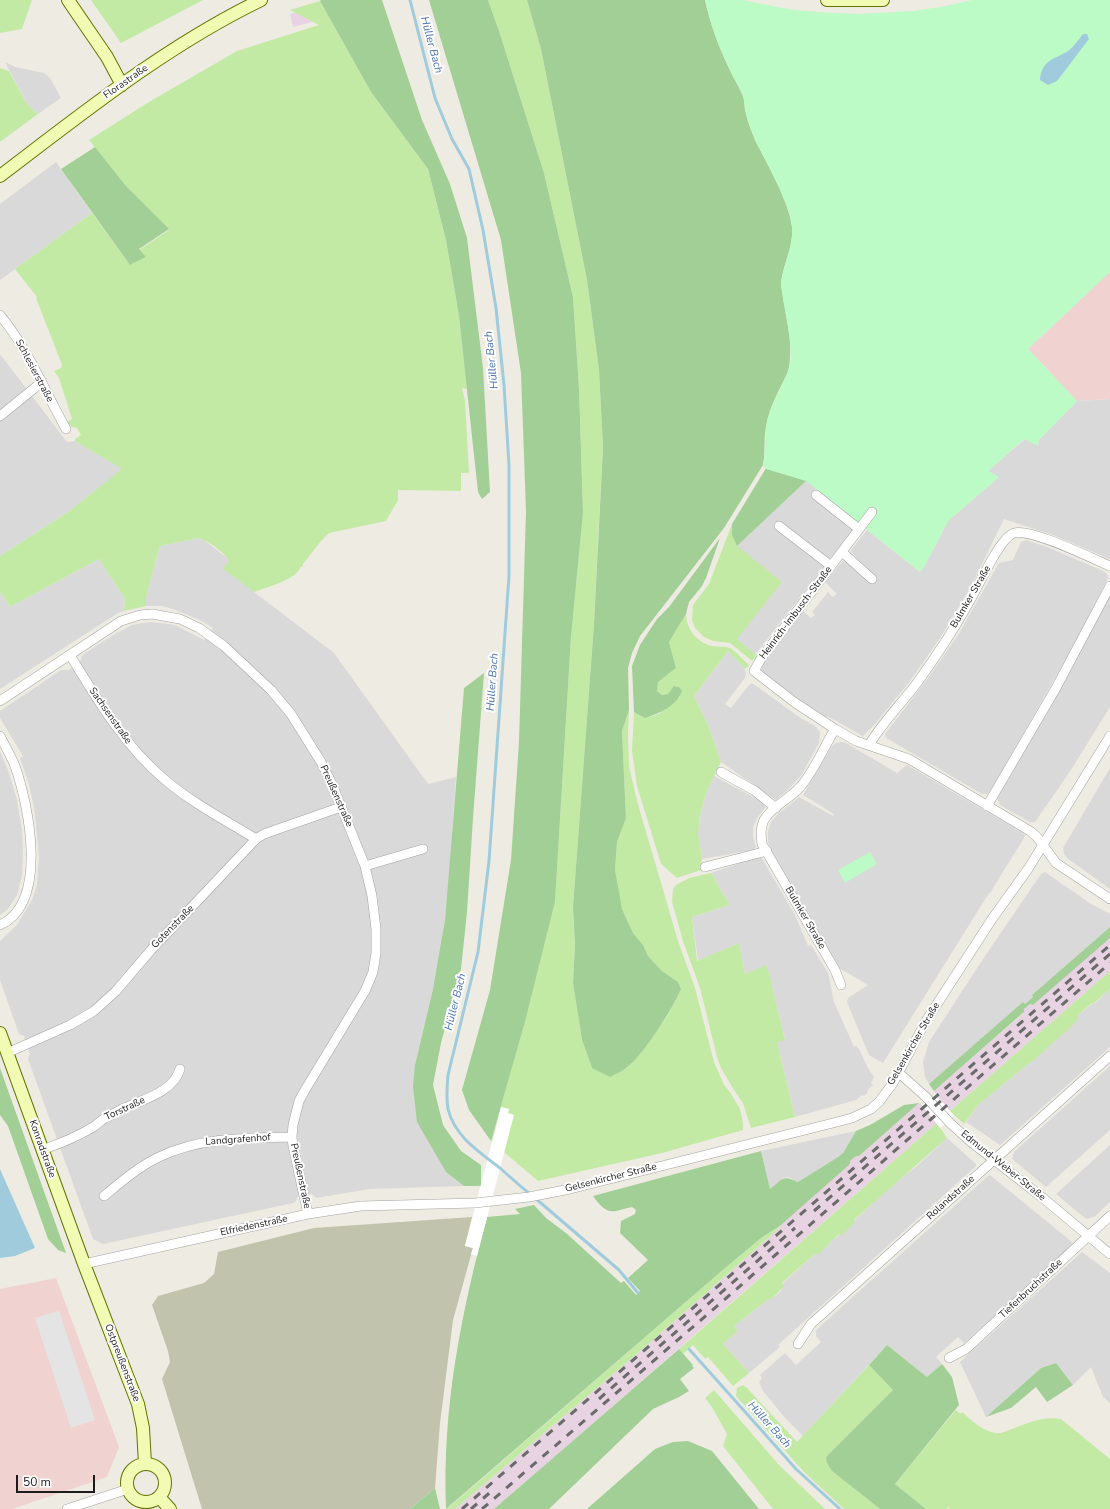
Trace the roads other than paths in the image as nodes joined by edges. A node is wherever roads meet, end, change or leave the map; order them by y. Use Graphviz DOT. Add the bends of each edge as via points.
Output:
graph roads {
  1 [pos="68,0"];
  2 [pos="261,0"];
  3 [pos="826,0"];
  4 [pos="883,0"];
  5 [pos="122,85"];
  6 [pos="0,176"];
  7 [pos="0,315"];
  8 [pos="42,382"];
  9 [pos="0,416"];
  10 [pos="66,429"];
  11 [pos="816,495"];
  12 [pos="872,512"];
  13 [pos="779,526"];
  14 [pos="859,529"];
  15 [pos="842,552"];
  16 [pos="831,566"];
  17 [pos="1110,566"];
  18 [pos="872,579"];
  19 [pos="1110,586"];
  20 [pos="70,655"];
  21 [pos="0,701"];
  22 [pos="834,729"];
  23 [pos="0,736"];
  24 [pos="1110,736"];
  25 [pos="869,745"];
  26 [pos="721,772"];
  27 [pos="987,806"];
  28 [pos="341,807"];
  29 [pos="776,808"];
  30 [pos="256,839"];
  31 [pos="1043,845"];
  32 [pos="423,849"];
  33 [pos="767,852"];
  34 [pos="365,866"];
  35 [pos="705,867"];
  36 [pos="1110,899"];
  37 [pos="0,925"];
  38 [pos="840,985"];
  39 [pos="0,1034"];
  40 [pos="7,1053"];
  41 [pos="1110,1056"];
  42 [pos="180,1070"];
  43 [pos="899,1073"];
  44 [pos="292,1137"];
  45 [pos="42,1150"];
  46 [pos="994,1159"];
  47 [pos="104,1196"];
  48 [pos="475,1203"];
  49 [pos="308,1214"];
  50 [pos="1110,1216"];
  51 [pos="1088,1236"];
  52 [pos="1110,1254"];
  53 [pos="84,1264"];
  54 [pos="798,1344"];
  55 [pos="949,1358"];
  56 [pos="145,1464"];
  57 [pos="128,1489"];
  58 [pos="159,1497"];
  59 [pos="67,1509"];
  60 [pos="170,1509"];
  1 -- 5 [label="street" via="107,57"];
  2 -- 5 [label="street, Florastraße" via="189,40"];
  3 -- 4 [label="street"];
  5 -- 6 [label="street, Florastraße"];
  7 -- 8 [label="street, Schlesierstraße" via="13,330"];
  8 -- 9 [label="street"];
  8 -- 10 [label="street, Schlesierstraße"];
  11 -- 14 [label="street"];
  12 -- 14 [label="street, Heinrich-Imbusch-Straße"];
  13 -- 16 [label="street"];
  14 -- 15 [label="street, Heinrich-Imbusch-Straße"];
  15 -- 16 [label="street, Heinrich-Imbusch-Straße"];
  15 -- 18 [label="street"];
  16 -- 22 [label="street, Heinrich-Imbusch-Straße" via="754,671"];
  17 -- 25 [label="street, Bulmker Straße" via="1029,533 1012,534 991,560 968,605 939,651"];
  19 -- 27 [label="street" via="1056,688"];
  20 -- 21 [label="street, Preußenstraße"];
  20 -- 28 [label="street, Preußenstraße" via="121,621 140,615 169,616 199,628 224,646 272,690 291,714 321,762"];
  20 -- 30 [label="street, Sachsenstraße" via="119,732 137,753 164,779 193,801"];
  22 -- 25 [label="street, Heinrich-Imbusch-Straße"];
  22 -- 29 [label="street, Bulmker Straße" via="805,782"];
  23 -- 37 [label="street" via="22,787 30,829 31,854 30,875 24,900 13,917"];
  24 -- 31 [label="street, Gelsenkircher Straße"];
  25 -- 27 [label="street, Heinrich-Imbusch-Straße" via="909,759"];
  26 -- 29 [label="street" via="755,791"];
  27 -- 31 [label="street, Heinrich-Imbusch-Straße" via="1030,831"];
  28 -- 30 [label="street, Gotenstraße"];
  28 -- 34 [label="street, Preußenstraße"];
  29 -- 33 [label="street, Bulmker Straße" via="764,820 761,828 762,844"];
  30 -- 40 [label="street, Gotenstraße" via="151,950 116,991 94,1011 70,1025"];
  31 -- 36 [label="street, Heinrich-Imbusch-Straße" via="1056,863"];
  31 -- 43 [label="street, Gelsenkircher Straße" via="926,1021"];
  32 -- 34 [label="street"];
  33 -- 35 [label="street"];
  33 -- 38 [label="street, Bulmker Straße" via="835,970"];
  34 -- 44 [label="street, Preußenstraße" via="376,929 373,972 365,991 304,1090 296,1113"];
  39 -- 40 [label="street, Konradstraße"];
  40 -- 45 [label="street, Konradstraße"];
  41 -- 46 [label="street, Rolandstraße"];
  42 -- 45 [label="street, Torstraße" via="174,1082 142,1102 100,1120 93,1127 61,1144"];
  43 -- 46 [label="street, Edmund-Weber-Straße" via="950,1123"];
  43 -- 48 [label="street, Gelsenkircher Straße" via="879,1102 852,1118 556,1191"];
  44 -- 47 [label="street, Landgrafenhof" via="228,1139 188,1146 159,1157 133,1172"];
  44 -- 49 [label="street, Preußenstraße"];
  45 -- 53 [label="street, Konradstraße"];
  46 -- 51 [label="street, Edmund-Weber-Straße"];
  46 -- 54 [label="street, Rolandstraße" via="811,1324"];
  48 -- 49 [label="street, Elfriedenstraße" via="361,1206"];
  49 -- 53 [label="street, Elfriedenstraße"];
  50 -- 51 [label="street, Tiefenbruchstraße"];
  51 -- 52 [label="street, Edmund-Weber-Straße"];
  51 -- 55 [label="street, Tiefenbruchstraße" via="966,1349"];
  53 -- 56 [label="street, Ostpreußenstraße" via="138,1404 143,1428"];
  56 -- 57 [label="street" via="137,1466 129,1474"];
  56 -- 58 [label="street" via="158,1468 165,1478 164,1490"];
  57 -- 58 [label="street" via="140,1501 152,1502"];
  57 -- 59 [label="street"];
  58 -- 60 [label="street"];
}
